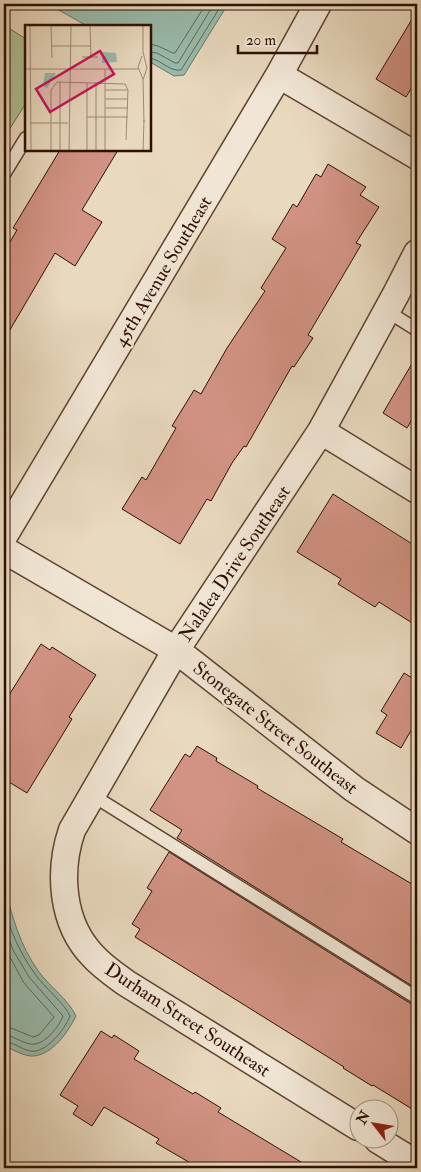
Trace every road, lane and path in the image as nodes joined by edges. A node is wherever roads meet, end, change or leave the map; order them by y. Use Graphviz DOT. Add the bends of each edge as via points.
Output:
graph roads {
  1 [pos="318,4"];
  2 [pos="279,75"];
  3 [pos="25,140"];
  4 [pos="417,156"];
  5 [pos="4,174"];
  6 [pos="417,253"];
  7 [pos="386,312"];
  8 [pos="417,330"];
  9 [pos="321,431"];
  10 [pos="417,490"];
  11 [pos="4,536"];
  12 [pos="4,550"];
  13 [pos="176,650"];
  14 [pos="92,795"];
  15 [pos="417,830"];
  16 [pos="64,876"];
  17 [pos="417,998"];
  18 [pos="348,1121"];
  19 [pos="394,1150"];
  20 [pos="417,1164"];
  1 -- 2 [label="street, 45th Avenue Southeast"];
  2 -- 4 [label="street"];
  2 -- 11 [label="street, 45th Avenue Southeast"];
  3 -- 5 [label="lane"];
  6 -- 7 [label="street, Nalalea Drive Southeast"];
  7 -- 8 [label="lane"];
  7 -- 9 [label="street, Nalalea Drive Southeast"];
  9 -- 10 [label="street"];
  9 -- 13 [label="street, Nalalea Drive Southeast"];
  12 -- 13 [label="street, Stonegate Street Southeast"];
  13 -- 14 [label="street, Nalalea Drive Southeast"];
  13 -- 15 [label="street, Stonegate Street Southeast" via="354,789"];
  14 -- 16 [label="street, Nalalea Drive Southeast" via="72,830"];
  14 -- 17 [label="lane"];
  16 -- 18 [label="street, Durham Street Southeast" via="73,924 82,942 103,966"];
  19 -- 20 [label="street"];
}
